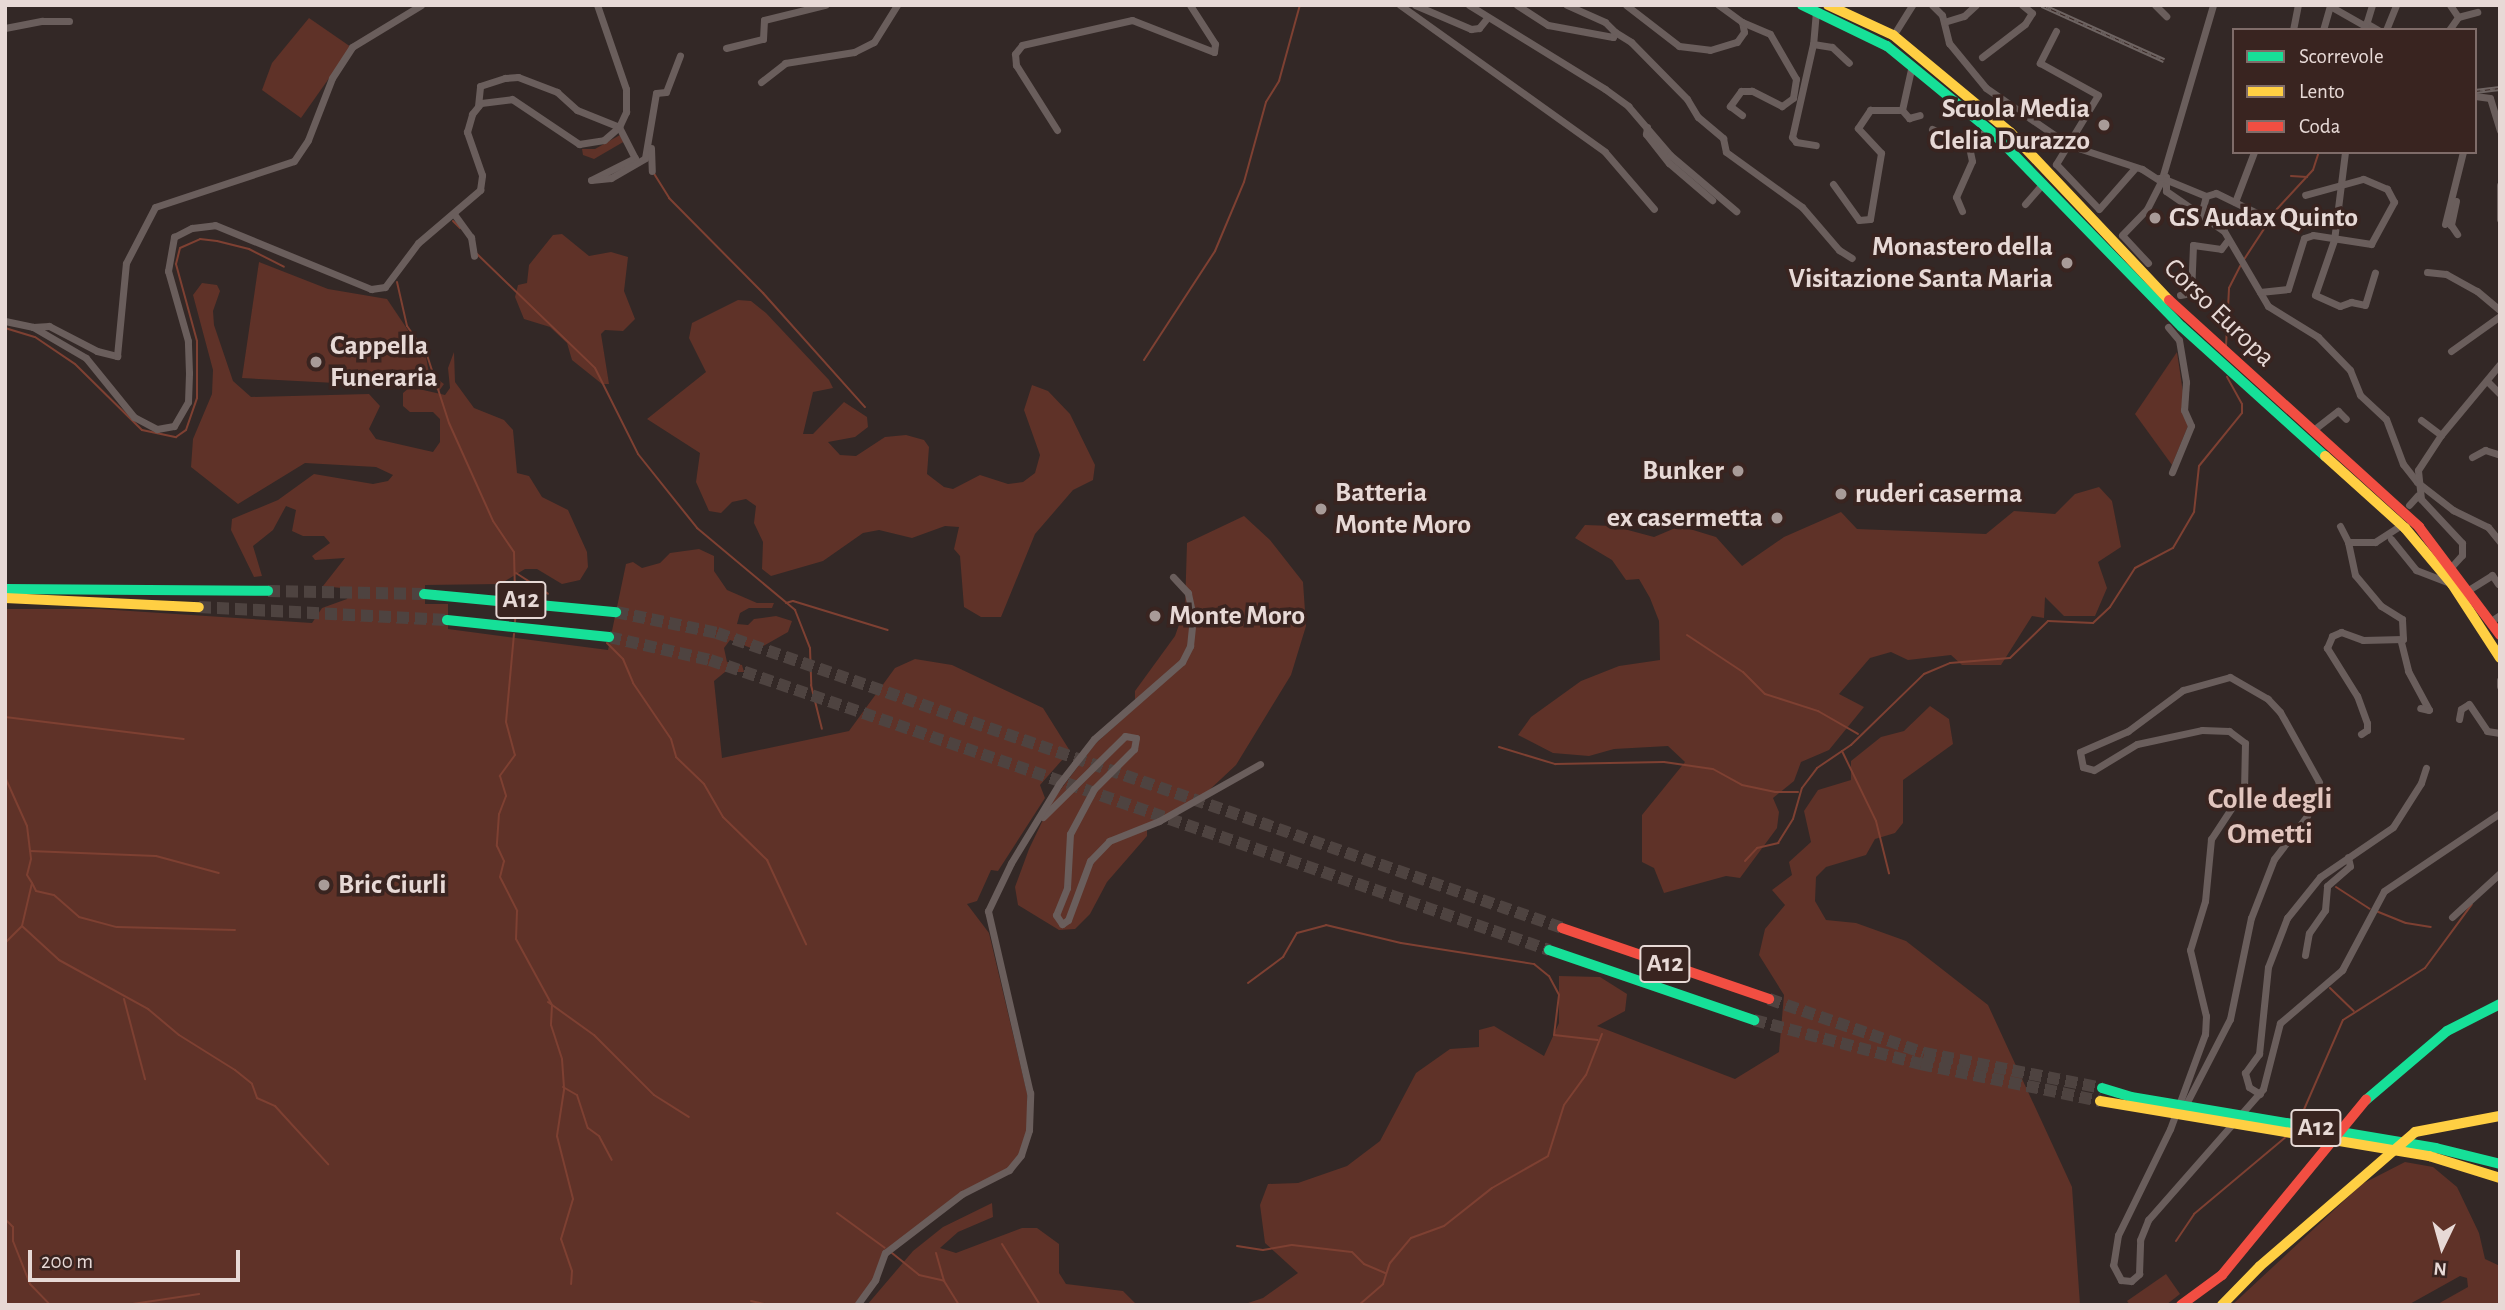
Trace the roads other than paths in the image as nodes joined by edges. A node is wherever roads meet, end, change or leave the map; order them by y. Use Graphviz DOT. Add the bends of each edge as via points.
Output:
graph roads {
  1 [pos="421,5"];
  2 [pos="597,5"];
  3 [pos="825,5"];
  4 [pos="897,5"];
  5 [pos="1190,5"];
  6 [pos="1400,5"];
  7 [pos="1415,5"];
  8 [pos="1469,5"];
  9 [pos="1517,5"];
  10 [pos="1567,5"];
  11 [pos="1626,5"];
  12 [pos="1719,5"];
  13 [pos="1802,5"];
  14 [pos="1828,5"];
  15 [pos="1912,5"];
  16 [pos="1932,5"];
  17 [pos="1976,5"];
  18 [pos="2022,5"];
  19 [pos="2155,5"];
  20 [pos="2213,5"];
  21 [pos="2298,5"];
  22 [pos="2372,5"];
  23 [pos="2396,5"];
  24 [pos="2450,5"];
  25 [pos="1816,11"];
  26 [pos="2477,12"];
  27 [pos="2166,16"];
  28 [pos="2458,17"];
  29 [pos="1487,18"];
  30 [pos="69,21"];
  31 [pos="1742,22"];
  32 [pos="1944,22"];
  33 [pos="2365,26"];
  34 [pos="5,28"];
  35 [pos="2292,28"];
  36 [pos="2324,28"];
  37 [pos="2387,28"];
  38 [pos="2450,28"];
  39 [pos="1896,30"];
  40 [pos="2056,31"];
  41 [pos="1615,32"];
  42 [pos="1813,44"];
  43 [pos="726,48"];
  44 [pos="680,56"];
  45 [pos="1982,57"];
  46 [pos="1849,63"];
  47 [pos="1912,65"];
  48 [pos="761,82"];
  49 [pos="2477,96"];
  50 [pos="478,106"];
  51 [pos="1902,110"];
  52 [pos="1742,115"];
  53 [pos="1920,115"];
  54 [pos="619,127"];
  55 [pos="1647,127"];
  56 [pos="1931,129"];
  57 [pos="1057,130"];
  58 [pos="1986,130"];
  59 [pos="2500,131"];
  60 [pos="650,141"];
  61 [pos="1816,145"];
  62 [pos="2069,145"];
  63 [pos="2253,154"];
  64 [pos="2344,154"];
  65 [pos="2463,154"];
  66 [pos="2135,168"];
  67 [pos="652,171"];
  68 [pos="2163,180"];
  69 [pos="2043,183"];
  70 [pos="1833,184"];
  71 [pos="2500,185"];
  72 [pos="2341,187"];
  73 [pos="2456,194"];
  74 [pos="2305,195"];
  75 [pos="2206,196"];
  76 [pos="1712,200"];
  77 [pos="2235,202"];
  78 [pos="2025,204"];
  79 [pos="1654,209"];
  80 [pos="1736,211"];
  81 [pos="1962,211"];
  82 [pos="2204,214"];
  83 [pos="456,216"];
  84 [pos="2263,216"];
  85 [pos="2500,219"];
  86 [pos="2445,224"];
  87 [pos="2457,234"];
  88 [pos="2334,240"];
  89 [pos="2227,241"];
  90 [pos="474,256"];
  91 [pos="1852,258"];
  92 [pos="2148,263"];
  93 [pos="2427,272"];
  94 [pos="2375,273"];
  95 [pos="2260,292"];
  96 [pos="2180,295"];
  97 [pos="2500,310"];
  98 [pos="2500,316"];
  99 [pos="5,321"];
  100 [pos="33,327"];
  101 [pos="2168,327"];
  102 [pos="2451,351"];
  103 [pos="2222,357"];
  104 [pos="2500,364"];
  105 [pos="2497,376"];
  106 [pos="2488,382"];
  107 [pos="2500,394"];
  108 [pos="2286,415"];
  109 [pos="2346,419"];
  110 [pos="2421,420"];
  111 [pos="2312,431"];
  112 [pos="2441,435"];
  113 [pos="2500,455"];
  114 [pos="2472,457"];
  115 [pos="2172,472"];
  116 [pos="2417,482"];
  117 [pos="2418,495"];
  118 [pos="2409,505"];
  119 [pos="2401,525"];
  120 [pos="2340,526"];
  121 [pos="2391,539"];
  122 [pos="2348,542"];
  123 [pos="2500,542"];
  124 [pos="2453,565"];
  125 [pos="1172,577"];
  126 [pos="2452,584"];
  127 [pos="2498,584"];
  128 [pos="5,589"];
  129 [pos="2470,589"];
  130 [pos="268,591"];
  131 [pos="424,594"];
  132 [pos="100,595"];
  133 [pos="5,598"];
  134 [pos="199,607"];
  135 [pos="616,612"];
  136 [pos="2495,618"];
  137 [pos="447,620"];
  138 [pos="2500,635"];
  139 [pos="609,637"];
  140 [pos="2401,642"];
  141 [pos="2500,658"];
  142 [pos="2500,680"];
  143 [pos="2500,686"];
  144 [pos="2420,708"];
  145 [pos="2459,719"];
  146 [pos="2500,733"];
  147 [pos="2361,734"];
  148 [pos="1261,764"];
  149 [pos="2426,768"];
  150 [pos="2319,782"];
  151 [pos="2500,813"];
  152 [pos="2307,816"];
  153 [pos="1031,831"];
  154 [pos="2348,857"];
  155 [pos="2500,873"];
  156 [pos="2452,917"];
  157 [pos="1562,928"];
  158 [pos="1549,950"];
  159 [pos="2305,955"];
  160 [pos="1769,999"];
  161 [pos="2500,1004"];
  162 [pos="1754,1020"];
  163 [pos="2102,1088"];
  164 [pos="2260,1094"];
  165 [pos="2100,1101"];
  166 [pos="2130,1102"];
  167 [pos="2500,1118"];
  168 [pos="2170,1129"];
  169 [pos="2500,1164"];
  170 [pos="2500,1178"];
  171 [pos="857,1305"];
  172 [pos="2181,1305"];
  173 [pos="2222,1305"];
  1 -- 100 [label="street" via="352,47 332,78 308,140 294,161 155,207 126,263 117,356 49,326"];
  2 -- 54 [label="street" via="626,89 626,112"];
  3 -- 43 [label="street" via="764,20 763,39"];
  4 -- 48 [label="street" via="874,42 854,52 785,63"];
  5 -- 57 [label="street" via="1215,44 1214,52 1132,20 1022,45 1016,65"];
  6 -- 79 [label="street" via="1605,152"];
  7 -- 29 [label="street" via="1471,29 1479,28"];
  8 -- 29 [label="street"];
  9 -- 41 [label="street" via="1548,25 1606,38"];
  10 -- 41 [label="street" via="1605,22"];
  11 -- 31 [label="street" via="1662,35 1689,48 1710,50 1737,42 1744,32"];
  12 -- 31 [label="street"];
  13 -- 25 [label="main road, Corso Europa"];
  14 -- 103 [label="main road, Corso Europa" via="1893,35 1992,116"];
  15 -- 39 [label="street"];
  16 -- 32 [label="street"];
  17 -- 32 [label="street" via="1964,16"];
  18 -- 45 [label="street" via="2032,13 2025,24"];
  19 -- 27 [label="street"];
  20 -- 68 [label="street"];
  21 -- 35 [label="street"];
  22 -- 33 [label="street"];
  23 -- 37 [label="street"];
  24 -- 28 [label="street"];
  25 -- 42 [label="street"];
  25 -- 47 [label="main road, Corso Europa" via="1875,38"];
  26 -- 28 [label="street"];
  28 -- 38 [label="street"];
  29 -- 55 [label="street" via="1605,89"];
  30 -- 34 [label="street" via="42,20"];
  31 -- 52 [label="street" via="1770,34 1796,79 1793,98 1782,106 1752,91 1741,91 1730,106"];
  32 -- 62 [label="street" via="1949,43 1979,82"];
  33 -- 36 [label="street" via="2330,6"];
  40 -- 62 [label="street" via="2040,63 2098,95"];
  41 -- 91 [label="street" via="1631,42 1687,99 1698,117 1723,138 1726,152 1802,207 1839,250"];
  42 -- 46 [label="street" via="1832,47"];
  42 -- 61 [label="street" via="1793,137 1796,142"];
  44 -- 60 [label="street" via="666,92 656,93"];
  47 -- 51 [label="street"];
  47 -- 58 [label="main road, Corso Europa"];
  49 -- 59 [label="street" via="2490,98"];
  50 -- 54 [label="street" via="512,99 579,144 604,140"];
  50 -- 54 [label="street" via="480,86 518,77 557,92 577,110"];
  50 -- 83 [label="street" via="470,118 468,137 482,181 475,199"];
  51 -- 53 [label="street" via="1909,118"];
  51 -- 70 [label="street" via="1870,110 1858,128 1881,153 1870,219 1859,220"];
  54 -- 60 [label="street" via="634,160 593,181 611,178 642,161"];
  55 -- 76 [label="street" via="1646,134 1669,163"];
  55 -- 80 [label="street" via="1670,155"];
  56 -- 58 [label="street" via="1963,144"];
  58 -- 69 [label="main road, Corso Europa"];
  58 -- 81 [label="street" via="1969,147 1972,161 1956,197"];
  60 -- 67 [label="street"];
  62 -- 66 [label="street"];
  62 -- 66 [label="street" via="2056,164 2099,209"];
  63 -- 77 [label="street"];
  64 -- 72 [label="street"];
  65 -- 73 [label="street"];
  66 -- 68 [label="street"];
  68 -- 75 [label="street"];
  68 -- 82 [label="street" via="2166,191"];
  68 -- 92 [label="street" via="2147,208 2122,235"];
  69 -- 78 [label="street"];
  69 -- 103 [label="main road, Corso Europa"];
  71 -- 85 [label="street"];
  72 -- 74 [label="street"];
  72 -- 88 [label="street"];
  72 -- 88 [label="street" via="2363,179 2377,183 2393,202 2371,244"];
  73 -- 86 [label="street"];
  73 -- 87 [label="street" via="2451,226"];
  75 -- 77 [label="street" via="2216,193"];
  75 -- 82 [label="street"];
  77 -- 84 [label="street"];
  82 -- 89 [label="street" via="2224,230"];
  83 -- 90 [label="street" via="471,237"];
  83 -- 100 [label="street" via="418,243 393,281 371,289 215,225 192,228 174,237 168,271 188,341 188,402 182,417 163,429 134,417 86,358"];
  88 -- 94 [label="street" via="2315,287 2317,299 2340,306 2351,302 2365,305"];
  88 -- 95 [label="street" via="2313,235 2304,238 2288,289"];
  89 -- 95 [label="street"];
  89 -- 96 [label="street" via="2221,249 2193,245 2191,293"];
  93 -- 97 [label="street" via="2446,274"];
  95 -- 116 [label="street" via="2268,306 2300,323 2335,353 2370,405 2386,419 2403,464"];
  98 -- 102 [label="street"];
  99 -- 100 [label="street"];
  101 -- 115 [label="street" via="2181,350 2184,410 2191,426"];
  103 -- 108 [label="main road, Corso Europa"];
  104 -- 105 [label="street"];
  105 -- 106 [label="street"];
  106 -- 107 [label="street"];
  106 -- 112 [label="street"];
  108 -- 111 [label="main road, Corso Europa"];
  108 -- 119 [label="main road, Corso Europa"];
  109 -- 111 [label="street" via="2339,411"];
  110 -- 112 [label="street"];
  111 -- 124 [label="main road, Corso Europa" via="2419,527"];
  112 -- 116 [label="street" via="2418,470"];
  113 -- 114 [label="street" via="2485,450"];
  116 -- 117 [label="street"];
  116 -- 123 [label="street" via="2453,510 2488,527"];
  117 -- 118 [label="street"];
  117 -- 124 [label="street" via="2462,543 2462,555"];
  119 -- 122 [label="street" via="2375,542"];
  119 -- 126 [label="main road, Corso Europa"];
  120 -- 122 [label="street"];
  121 -- 126 [label="street" via="2416,570"];
  122 -- 140 [label="street" via="2355,575 2364,590 2402,620 2406,631"];
  124 -- 129 [label="main road, Corso Europa"];
  125 -- 153 [label="street" via="1188,593 1193,617 1190,646 1182,662 1094,739"];
  126 -- 141 [label="main road, Corso Europa"];
  127 -- 129 [label="street" via="2492,575"];
  128 -- 132 [label="main road"];
  129 -- 136 [label="main road, Corso Europa"];
  130 -- 132 [label="main road"];
  131 -- 135 [label="main road, A12"];
  132 -- 133 [label="main road"];
  132 -- 134 [label="main road"];
  136 -- 138 [label="main road, Corso Europa"];
  137 -- 139 [label="main road, A12"];
  140 -- 144 [label="street" via="2408,671 2433,710"];
  140 -- 147 [label="street" via="2363,640 2342,632 2330,640 2329,659 2351,686 2367,723"];
  142 -- 143 [label="street"];
  145 -- 146 [label="street" via="2463,706 2469,704 2487,732"];
  148 -- 153 [label="street" via="1159,821 1109,841 1086,869 1064,923 1056,915 1067,888 1070,834 1094,789 1134,749 1136,738 1125,736"];
  149 -- 154 [label="street" via="2393,827"];
  150 -- 168 [label="street" via="2280,712 2268,699 2230,677 2183,690 2122,735 2084,748 2079,759 2083,767 2094,771 2129,747 2208,730 2235,733 2245,743 2244,789 2211,839 2205,901 2190,950 2206,1016 2205,1034"];
  151 -- 164 [label="street" via="2389,885 2342,970 2280,1023"];
  152 -- 168 [label="street" via="2274,859 2238,963 2230,1019 2192,1096"];
  153 -- 171 [label="street" via="988,911 1030,1093 1029,1130 1021,1155 1009,1170 962,1194 885,1254 875,1280"];
  154 -- 159 [label="street" via="2350,866 2327,886 2325,910 2311,929"];
  154 -- 164 [label="street" via="2320,877 2289,914 2273,955 2261,1008 2259,1054 2245,1073 2249,1087"];
  155 -- 156 [label="street"];
  157 -- 160 [label="main road, A12"];
  158 -- 162 [label="main road, A12"];
  161 -- 172 [label="main road" via="2447,1031 2380,1085 2222,1275"];
  163 -- 166 [label="main road, A12"];
  164 -- 168 [label="street" via="2148,1220 2140,1240 2139,1274 2121,1280 2113,1265 2118,1235"];
  165 -- 166 [label="main road, A12"];
  166 -- 169 [label="main road, A12" via="2436,1148"];
  166 -- 170 [label="main road, A12" via="2429,1156"];
  167 -- 173 [label="main road" via="2475,1118 2415,1132 2268,1258"];
}
